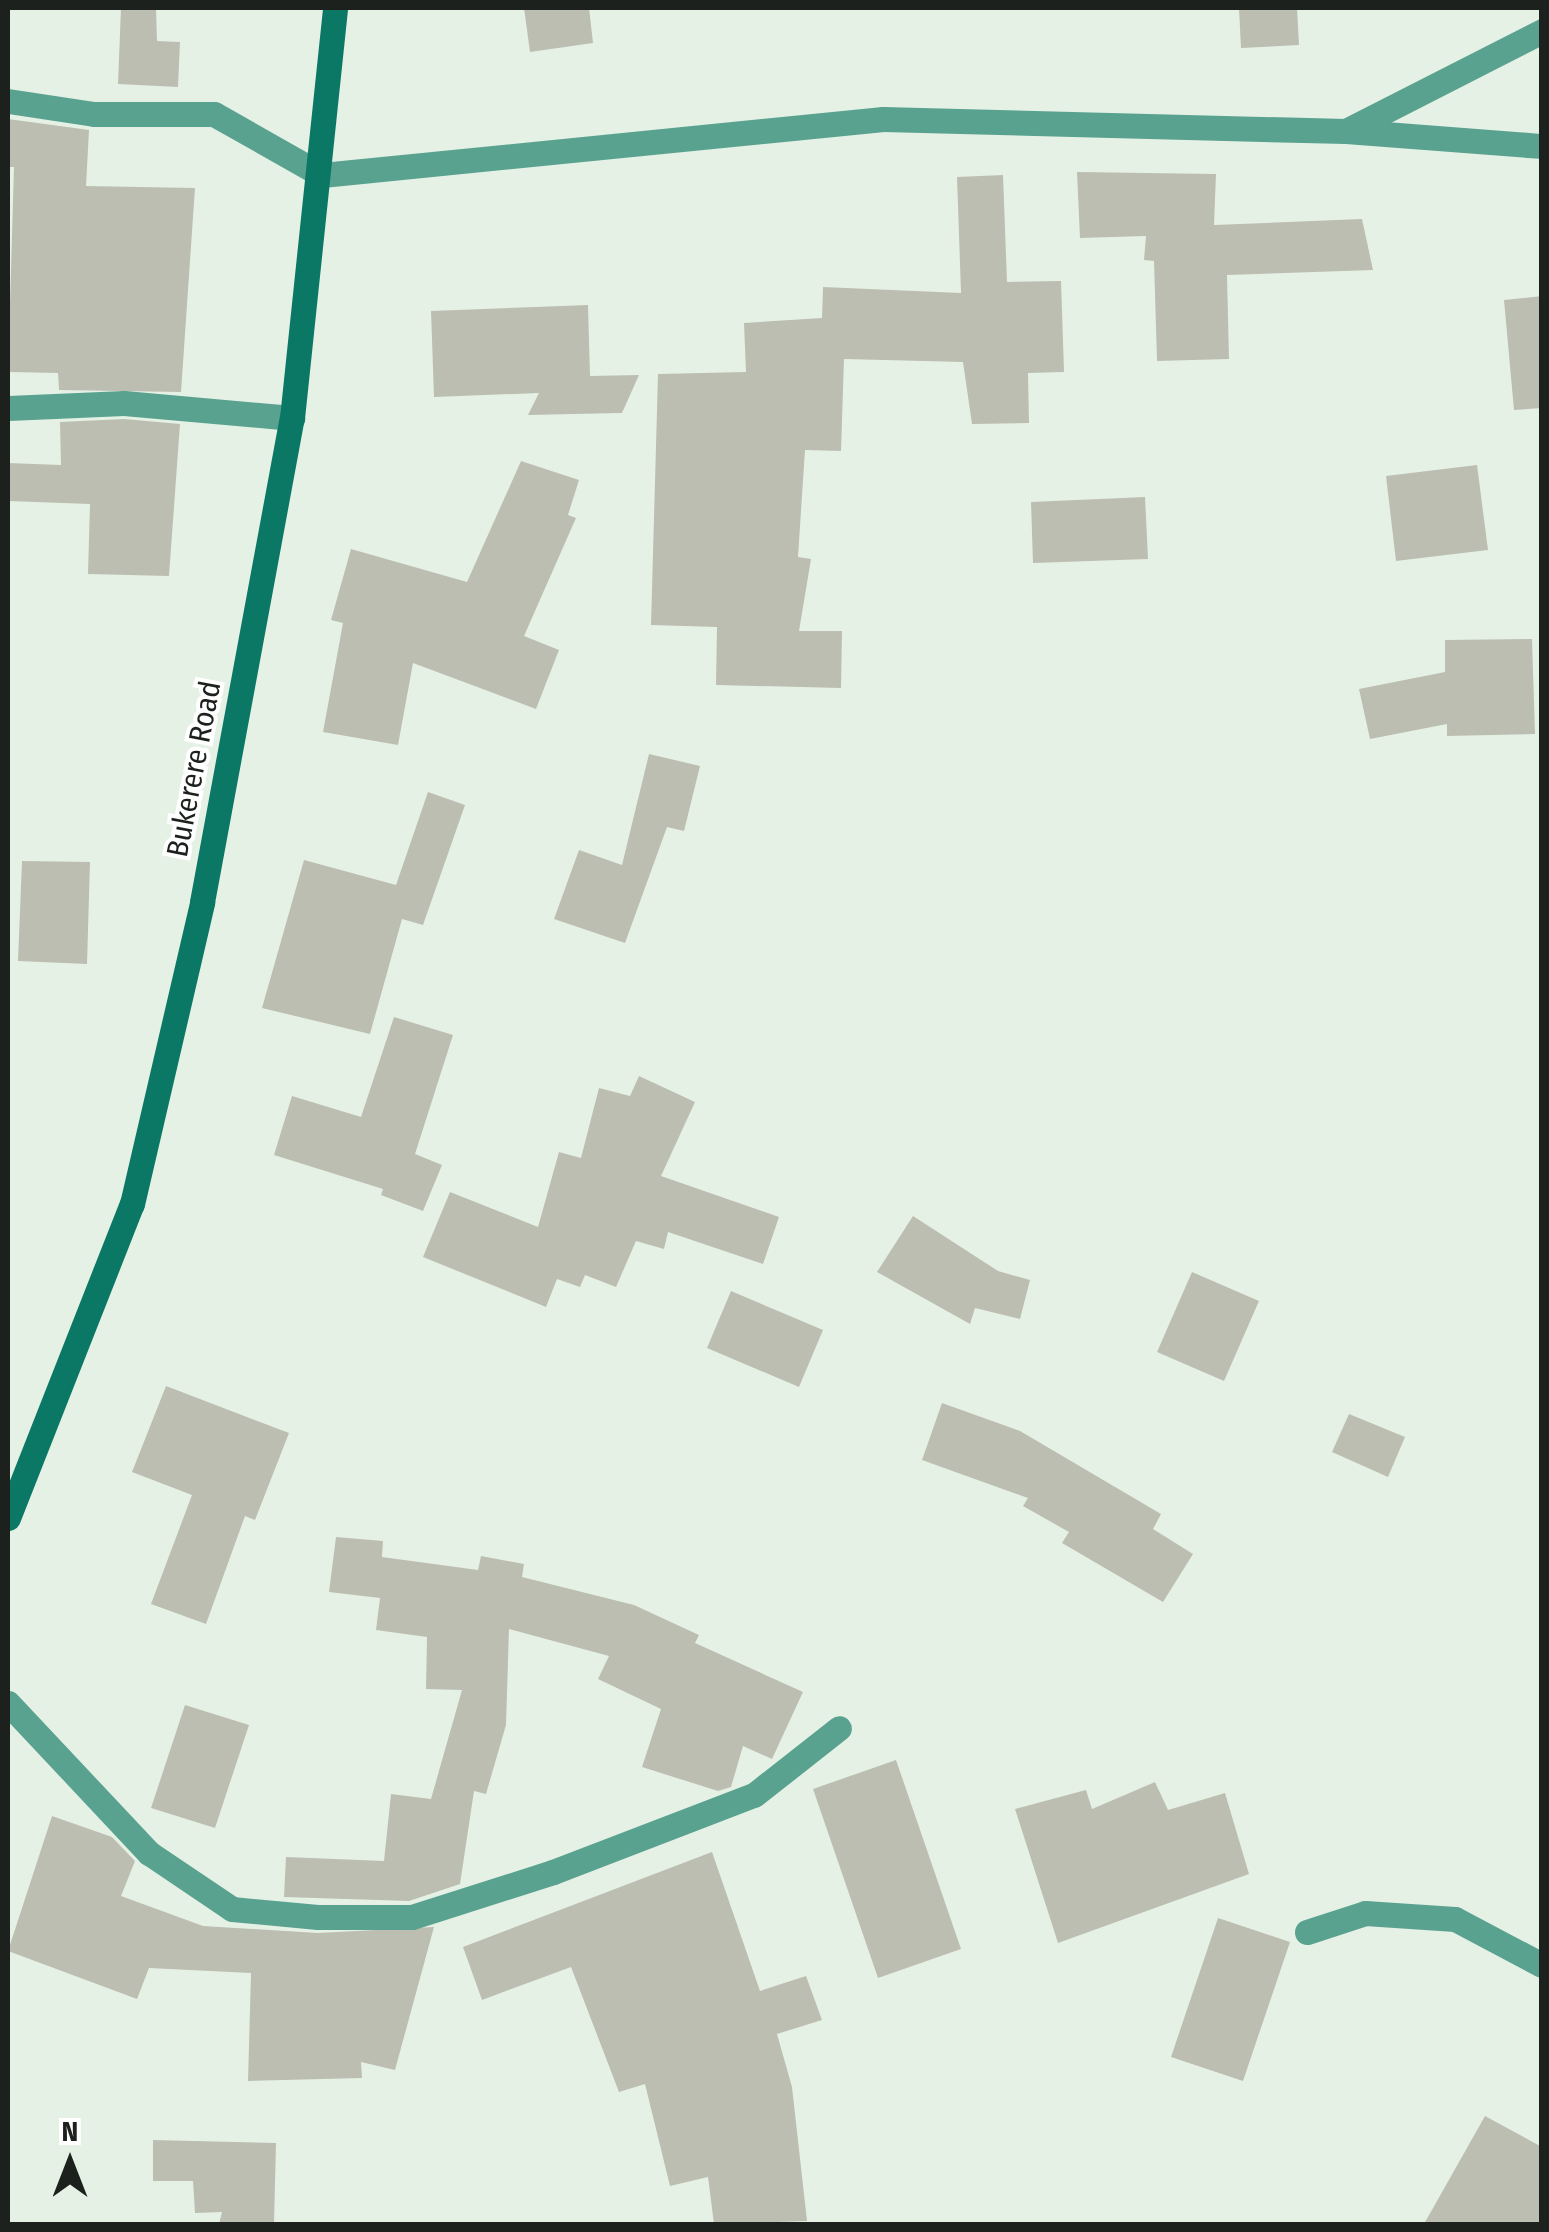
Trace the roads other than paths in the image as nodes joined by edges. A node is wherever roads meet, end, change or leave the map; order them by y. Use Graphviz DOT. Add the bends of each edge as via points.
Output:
graph roads {
  1 [pos="336,8"];
  2 [pos="1542,31"];
  3 [pos="8,101"];
  4 [pos="1346,131"];
  5 [pos="1542,146"];
  6 [pos="322,176"];
  7 [pos="8,408"];
  8 [pos="292,418"];
  9 [pos="8,1518"];
  10 [pos="8,1702"];
  11 [pos="839,1728"];
  12 [pos="1307,1932"];
  13 [pos="1542,1965"];
  1 -- 6 [label="street, Bukerere Road"];
  2 -- 4 [label="street"];
  3 -- 6 [label="street" via="94,114 214,114"];
  4 -- 5 [label="street"];
  4 -- 6 [label="street" via="883,119"];
  6 -- 8 [label="street, Bukerere Road"];
  7 -- 8 [label="street" via="124,403"];
  8 -- 9 [label="street, Bukerere Road" via="202,902 132,1204"];
  10 -- 11 [label="street" via="149,1853 232,1908 318,1917 412,1917 554,1872 754,1795"];
  12 -- 13 [label="street" via="1365,1912 1455,1919"];
}
